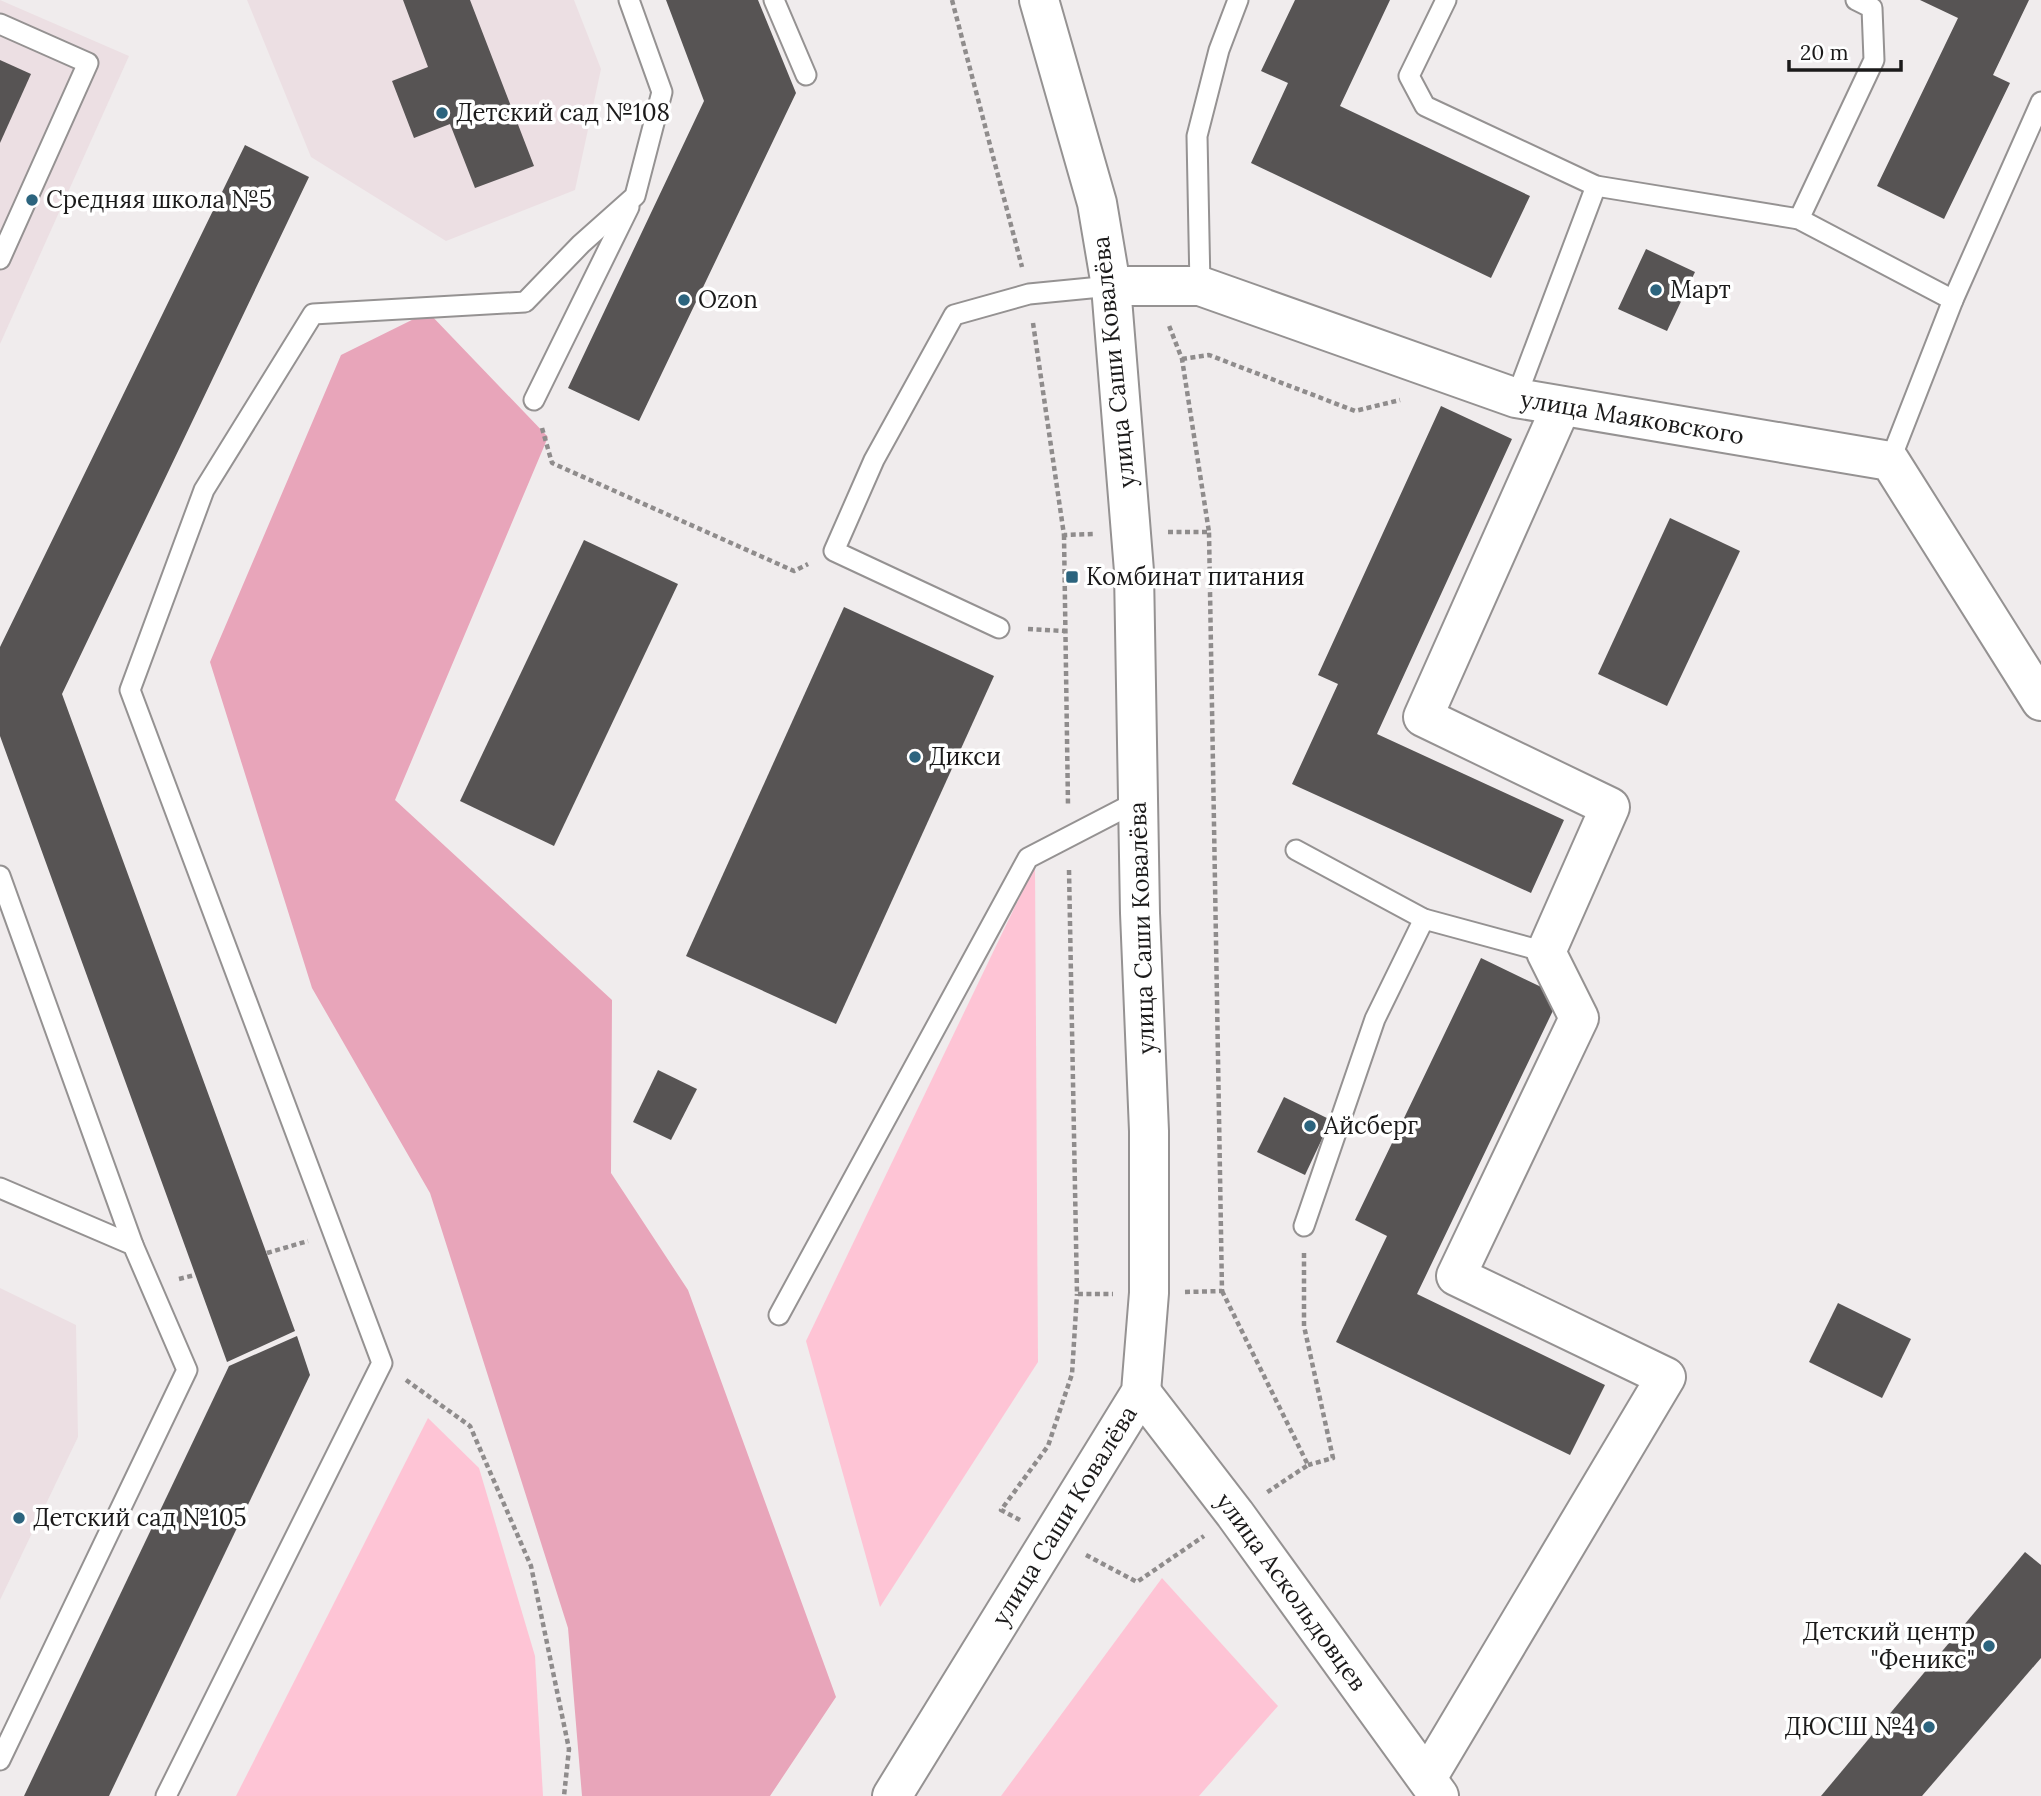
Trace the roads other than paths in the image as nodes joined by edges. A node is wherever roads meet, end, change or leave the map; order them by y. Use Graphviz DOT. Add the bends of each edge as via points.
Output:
graph roads {
  1 [pos="629,0"];
  2 [pos="774,0"];
  3 [pos="1039,0"];
  4 [pos="1238,0"];
  5 [pos="1446,0"];
  6 [pos="1856,0"];
  7 [pos="0,24"];
  8 [pos="806,75"];
  9 [pos="2041,102"];
  10 [pos="1596,186"];
  11 [pos="635,196"];
  12 [pos="1799,219"];
  13 [pos="0,259"];
  14 [pos="1111,286"];
  15 [pos="1200,286"];
  16 [pos="1953,300"];
  17 [pos="1516,398"];
  18 [pos="534,401"];
  19 [pos="1561,407"];
  20 [pos="1890,461"];
  21 [pos="999,628"];
  22 [pos="2041,701"];
  23 [pos="1138,801"];
  24 [pos="1296,849"];
  25 [pos="0,876"];
  26 [pos="1424,919"];
  27 [pos="1546,952"];
  28 [pos="0,1188"];
  29 [pos="1304,1226"];
  30 [pos="133,1245"];
  31 [pos="779,1315"];
  32 [pos="1141,1392"];
  33 [pos="0,1760"];
  34 [pos="1433,1787"];
  35 [pos="166,1796"];
  36 [pos="892,1796"];
  1 -- 11 [label="lane" via="663,92"];
  2 -- 8 [label="lane"];
  3 -- 14 [label="street, улица Саши Ковалёва" via="1097,203"];
  4 -- 15 [label="lane" via="1219,50 1197,136"];
  5 -- 10 [label="lane" via="1409,76 1425,106"];
  6 -- 12 [label="lane" via="1872,8 1874,60"];
  7 -- 13 [label="lane" via="88,63"];
  9 -- 16 [label="lane"];
  10 -- 12 [label="lane"];
  10 -- 17 [label="lane"];
  11 -- 18 [label="lane"];
  11 -- 35 [label="lane" via="526,302 313,314 204,490 130,691 383,1363"];
  12 -- 16 [label="lane"];
  14 -- 15 [label="street, улица Маяковского"];
  14 -- 21 [label="lane" via="1029,294 954,314 874,460 834,551"];
  14 -- 23 [label="street, улица Саши Ковалёва" via="1134,571"];
  15 -- 17 [label="street, улица Маяковского"];
  16 -- 20 [label="lane"];
  17 -- 19 [label="street, улица Маяковского"];
  19 -- 20 [label="street, улица Маяковского"];
  19 -- 27 [label="street" via="1423,717 1610,807"];
  20 -- 22 [label="street"];
  23 -- 31 [label="lane" via="1028,858"];
  23 -- 32 [label="street, улица Саши Ковалёва" via="1149,1131 1149,1293"];
  24 -- 26 [label="lane"];
  25 -- 30 [label="lane"];
  26 -- 27 [label="lane"];
  26 -- 29 [label="lane" via="1375,1018"];
  27 -- 34 [label="street" via="1579,1018 1456,1276 1666,1377"];
  28 -- 30 [label="lane"];
  30 -- 33 [label="lane" via="187,1370"];
  32 -- 34 [label="street, улица Аскольдовцев"];
  32 -- 36 [label="street, улица Саши Ковалёва"];
}
